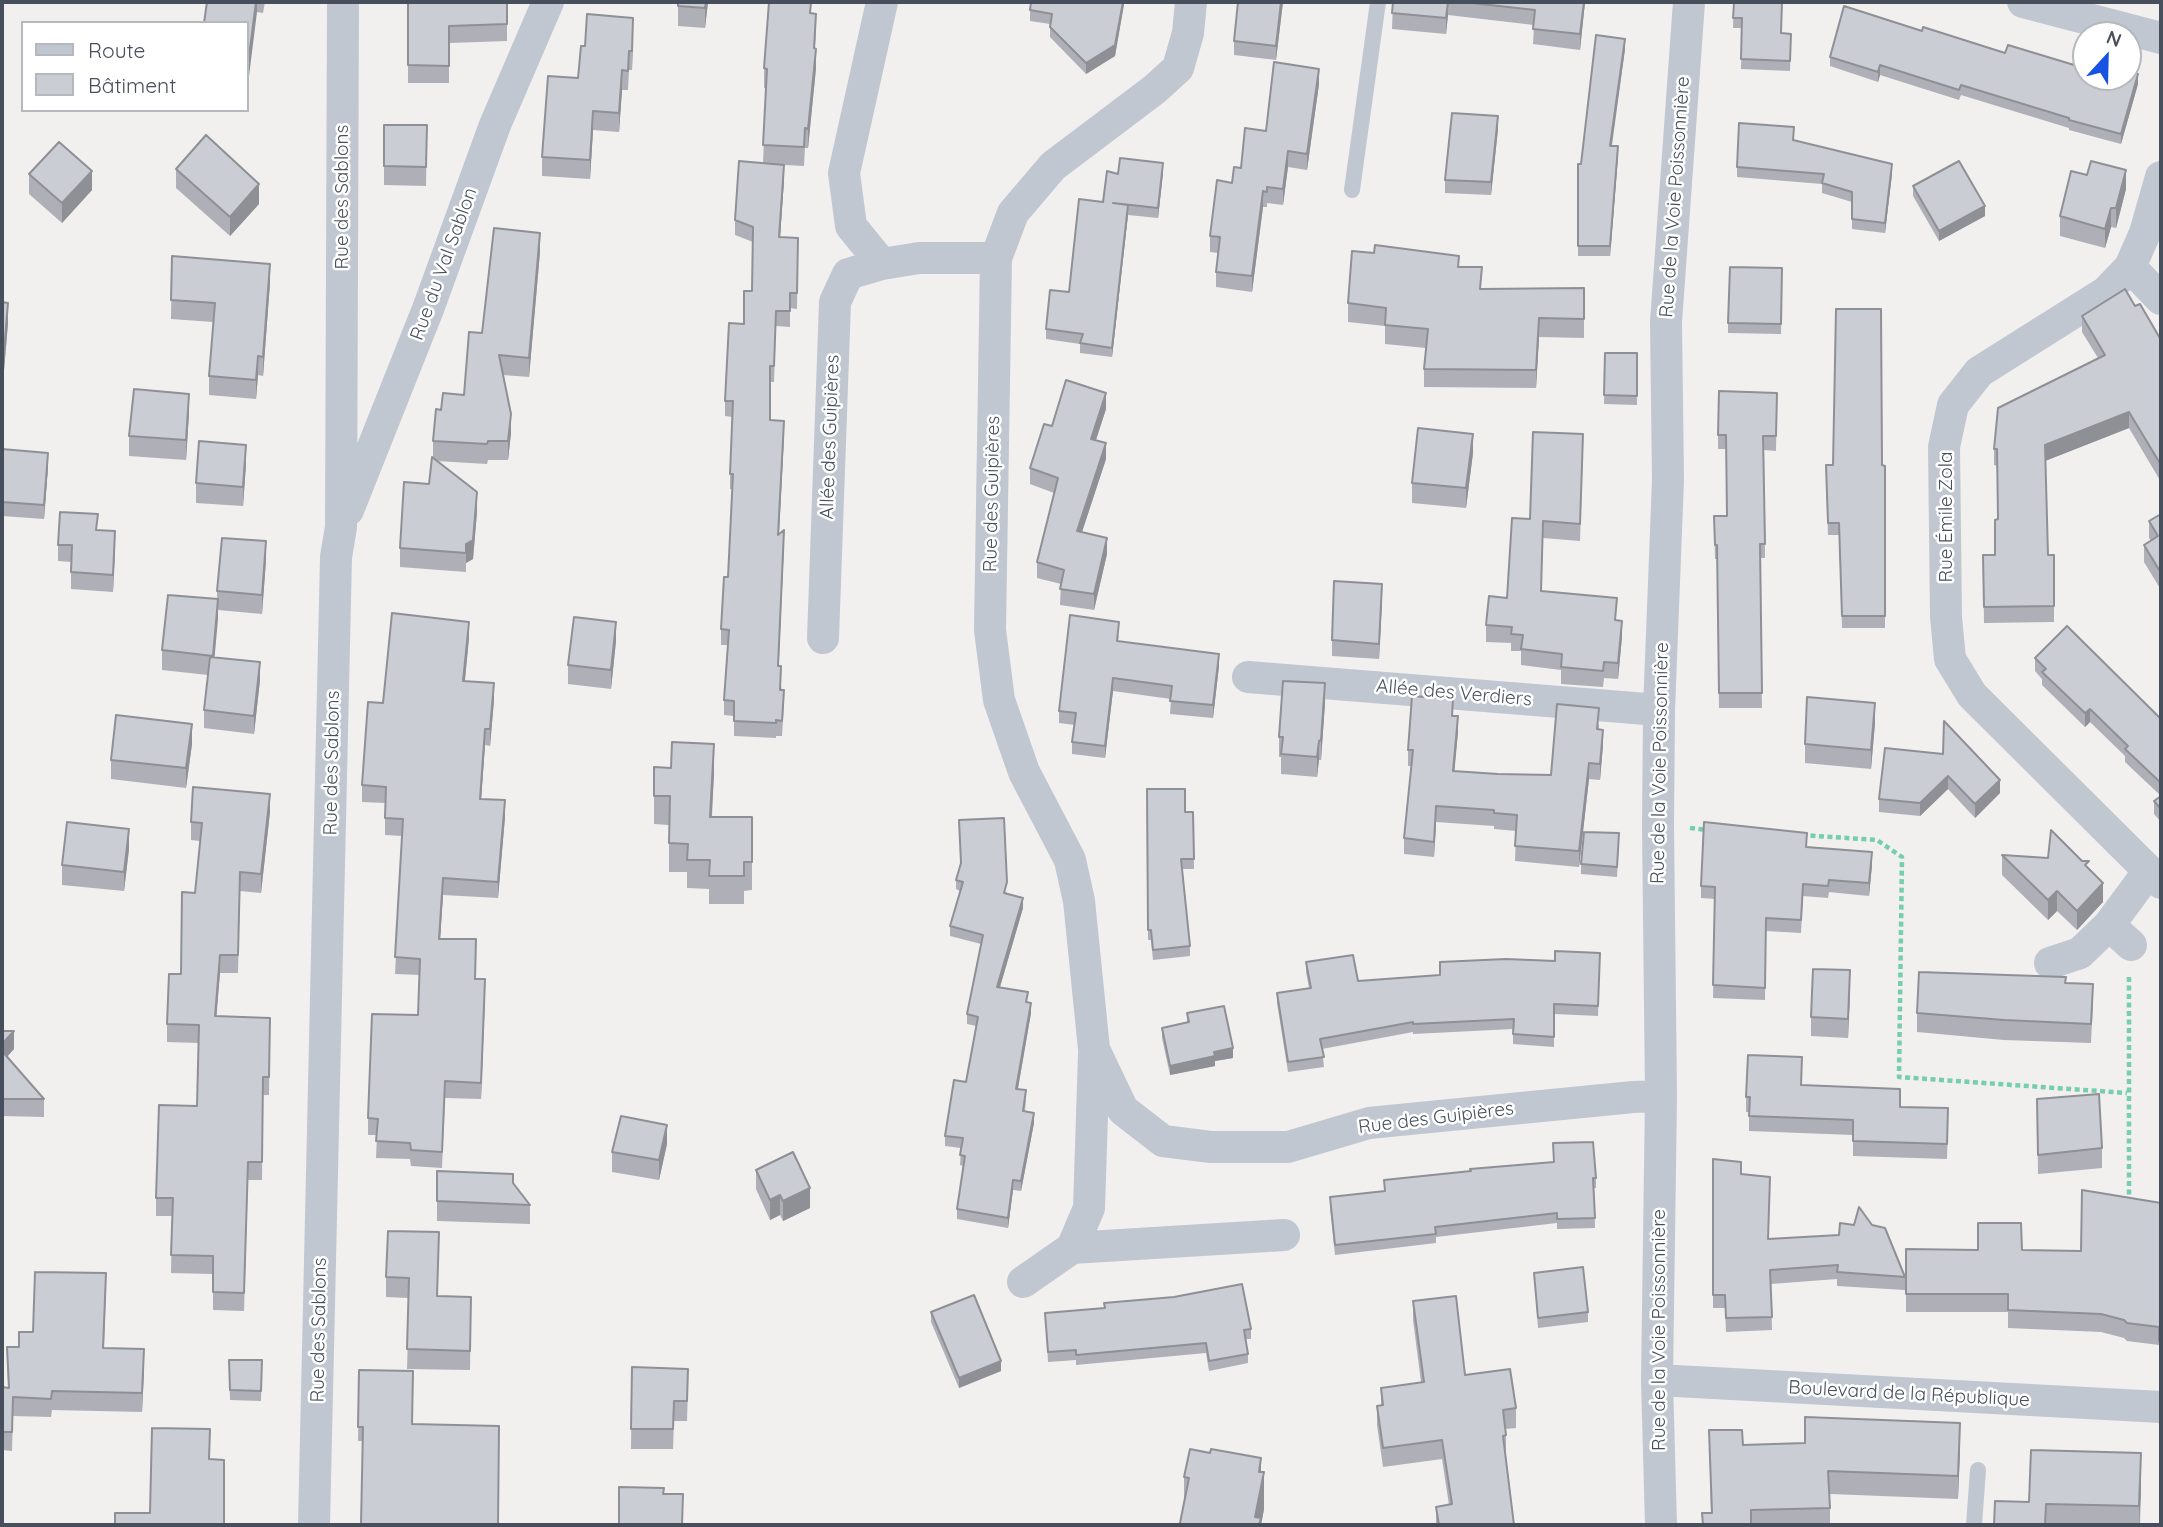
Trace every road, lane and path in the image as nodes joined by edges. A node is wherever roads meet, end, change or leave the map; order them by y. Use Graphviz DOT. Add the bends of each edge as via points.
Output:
graph roads {
  1 [pos="343,2"];
  2 [pos="548,2"];
  3 [pos="882,2"];
  4 [pos="1191,2"];
  5 [pos="1378,2"];
  6 [pos="1689,2"];
  7 [pos="2023,2"];
  8 [pos="2161,38"];
  9 [pos="2161,177"];
  10 [pos="1352,190"];
  11 [pos="996,258"];
  12 [pos="882,264"];
  13 [pos="2130,267"];
  14 [pos="2161,299"];
  15 [pos="341,527"];
  16 [pos="823,638"];
  17 [pos="1248,677"];
  18 [pos="1659,709"];
  19 [pos="1658,826"];
  20 [pos="1713,830"];
  21 [pos="1795,835"];
  22 [pos="2155,877"];
  23 [pos="2120,935"];
  24 [pos="2050,963"];
  25 [pos="1094,1049"];
  26 [pos="2127,1093"];
  27 [pos="1661,1096"];
  28 [pos="2140,1208"];
  29 [pos="1284,1235"];
  30 [pos="1072,1248"];
  31 [pos="1023,1282"];
  32 [pos="1657,1380"];
  33 [pos="2161,1407"];
  34 [pos="1978,1470"];
  35 [pos="314,1525"];
  36 [pos="1661,1525"];
  37 [pos="1973,1525"];
  1 -- 15 [label="street, Rue des Sablons"];
  2 -- 15 [label="street, Rue du Val Sablon" via="495,125"];
  3 -- 12 [label="street" via="844,173 851,226"];
  4 -- 11 [label="street, Rue des Guipières" via="1178,68 1054,166 1013,213"];
  5 -- 10 [label="lane"];
  6 -- 18 [label="street, Rue de la Voie Poissonnière" via="1666,322 1668,480"];
  7 -- 8 [label="street"];
  9 -- 13 [label="street, Rue Émile Zola"];
  11 -- 12 [label="street, Allée des Guipières" via="919,258"];
  11 -- 25 [label="street, Rue des Guipières" via="990,630 999,699 1024,772 1070,860 1079,901"];
  12 -- 16 [label="street, Allée des Guipières" via="848,274 835,302"];
  13 -- 14 [label="street"];
  13 -- 22 [label="street, Rue Émile Zola" via="2106,292 1979,372 1953,405 1944,447 1946,617 1950,659 1972,695"];
  15 -- 35 [label="street, Rue des Sablons" via="336,556"];
  17 -- 18 [label="street, Allée des Verdiers"];
  18 -- 19 [label="street, Rue de la Voie Poissonnière"];
  19 -- 20 [label="path"];
  19 -- 27 [label="street, Rue de la Voie Poissonnière"];
  21 -- 26 [label="path" via="1877,840 1902,857 1899,1077"];
  22 -- 23 [label="street, Rue Émile Zola"];
  23 -- 24 [label="street, Rue Émile Zola"];
  23 -- 26 [label="path"];
  25 -- 27 [label="street, Rue des Guipières" via="1123,1111 1163,1141 1211,1147 1288,1147 1369,1123"];
  25 -- 30 [label="street, Rue des Guipières" via="1089,1208"];
  26 -- 28 [label="path" via="2129,1206"];
  27 -- 32 [label="street, Rue de la Voie Poissonnière"];
  29 -- 30 [label="street"];
  30 -- 31 [label="street"];
  32 -- 33 [label="street, Boulevard de la République"];
  32 -- 36 [label="street, Rue de la Voie Poissonnière"];
  34 -- 37 [label="lane"];
}
